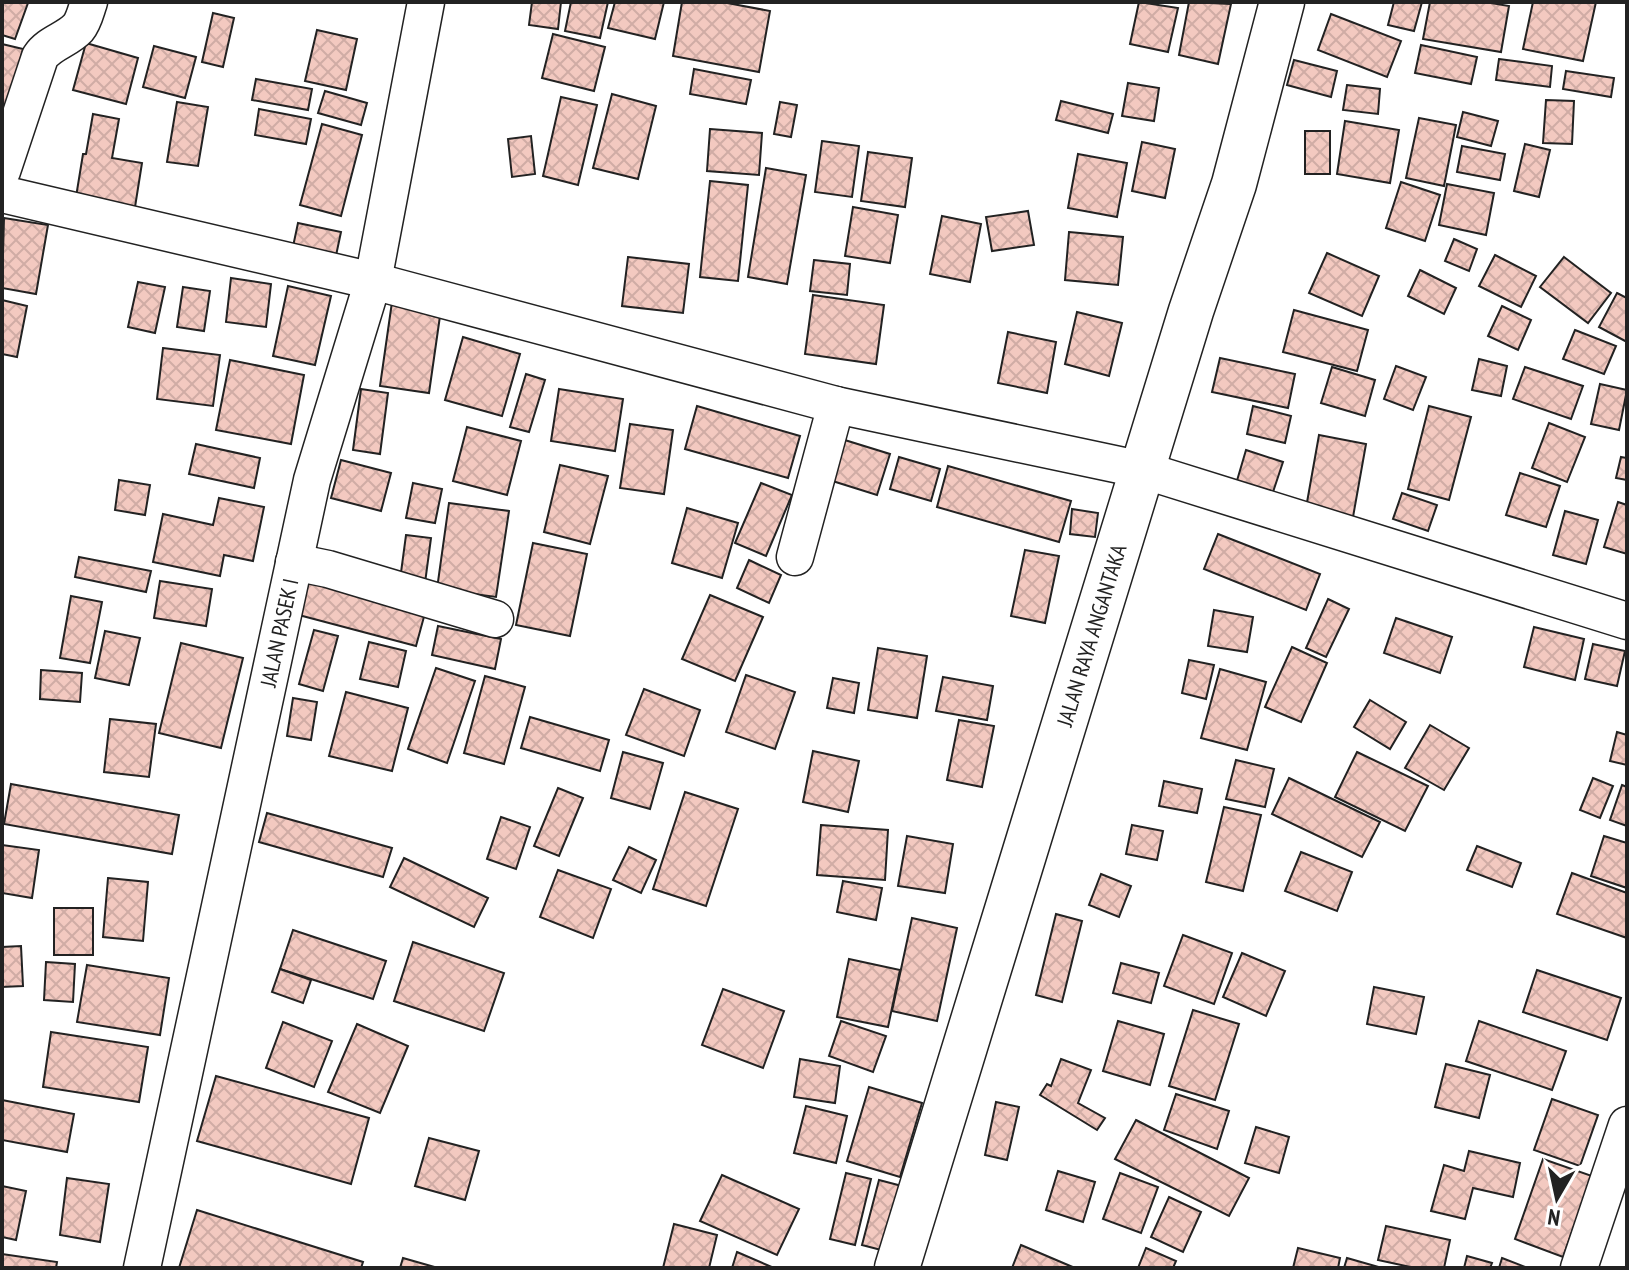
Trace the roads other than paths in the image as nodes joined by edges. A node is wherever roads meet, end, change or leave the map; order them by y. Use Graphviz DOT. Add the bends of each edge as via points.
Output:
graph roads {
  1 [pos="89,2"];
  2 [pos="426,2"];
  3 [pos="1282,2"];
  4 [pos="2,171"];
  5 [pos="2,194"];
  6 [pos="373,281"];
  7 [pos="836,405"];
  8 [pos="1143,470"];
  9 [pos="795,557"];
  10 [pos="294,562"];
  11 [pos="495,619"];
  12 [pos="1627,621"];
  13 [pos="1627,1125"];
  14 [pos="142,1268"];
  15 [pos="897,1268"];
  16 [pos="1579,1268"];
  1 -- 4 [label="street" via="81,25 40,57"];
  2 -- 6 [label="street, JALAN PASEK I"];
  3 -- 8 [label="main road, JALAN RAYA ANGANTAKA" via="1234,184"];
  5 -- 6 [label="street"];
  6 -- 7 [label="street"];
  6 -- 10 [label="street, JALAN PASEK I" via="312,480"];
  7 -- 8 [label="street"];
  7 -- 9 [label="street"];
  8 -- 12 [label="street"];
  8 -- 15 [label="main road, JALAN RAYA ANGANTAKA"];
  10 -- 11 [label="street"];
  10 -- 14 [label="street, JALAN PASEK I"];
  13 -- 16 [label="street"];
}
